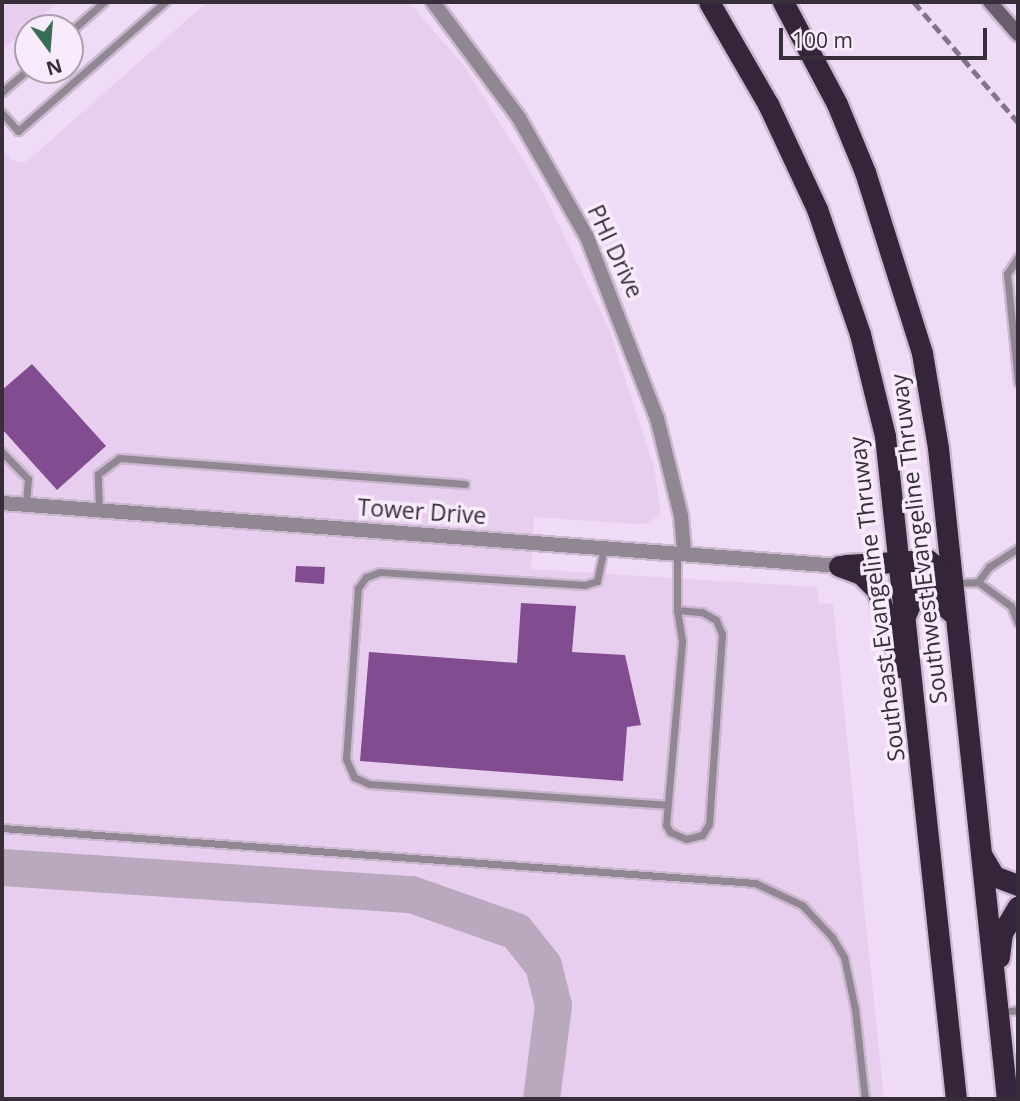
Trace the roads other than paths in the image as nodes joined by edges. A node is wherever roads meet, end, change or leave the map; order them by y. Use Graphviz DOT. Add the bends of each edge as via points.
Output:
graph roads {
  1 [pos="104,2"];
  2 [pos="165,2"];
  3 [pos="433,2"];
  4 [pos="709,2"];
  5 [pos="783,2"];
  6 [pos="990,2"];
  7 [pos="84,20"];
  8 [pos="1018,34"];
  9 [pos="2,113"];
  10 [pos="1018,257"];
  11 [pos="1018,382"];
  12 [pos="2,452"];
  13 [pos="465,484"];
  14 [pos="2,503"];
  15 [pos="26,505"];
  16 [pos="99,510"];
  17 [pos="604,547"];
  18 [pos="1018,548"];
  19 [pos="681,553"];
  20 [pos="901,561"];
  21 [pos="839,566"];
  22 [pos="978,582"];
  23 [pos="952,583"];
  24 [pos="677,610"];
  25 [pos="906,614"];
  26 [pos="954,622"];
  27 [pos="1018,623"];
  28 [pos="918,733"];
  29 [pos="666,805"];
  30 [pos="2,828"];
  31 [pos="980,852"];
  32 [pos="1018,885"];
  33 [pos="1018,906"];
  34 [pos="1008,1011"];
  35 [pos="864,1099"];
  36 [pos="956,1099"];
  37 [pos="1007,1099"];
  1 -- 7 [label="lane"];
  2 -- 9 [label="lane" via="18,131"];
  3 -- 19 [label="street, PHI Drive" via="519,118 592,248 657,418 681,516"];
  4 -- 20 [label="highway, Southeast Evangeline Thruway" via="790,147 857,324 885,436"];
  5 -- 23 [label="highway, Southwest Evangeline Thruway" via="838,104 905,289 934,422"];
  6 -- 8 [label="street"];
  10 -- 11 [label="lane" via="1007,274"];
  12 -- 15 [label="lane" via="28,479"];
  13 -- 16 [label="lane" via="119,458 98,474"];
  14 -- 15 [label="street, Tower Drive"];
  15 -- 16 [label="street, Tower Drive"];
  16 -- 17 [label="street, Tower Drive"];
  17 -- 19 [label="street, Tower Drive"];
  17 -- 29 [label="lane" via="597,580 584,585 380,572 366,577 358,588 346,759 354,777 369,784"];
  18 -- 22 [label="lane" via="989,567"];
  19 -- 21 [label="street, Tower Drive"];
  19 -- 24 [label="lane"];
  20 -- 21 [label="highway"];
  20 -- 25 [label="highway, Southeast Evangeline Thruway"];
  20 -- 26 [label="highway" via="925,559 936,565"];
  21 -- 28 [label="highway" via="865,577 881,597"];
  22 -- 23 [label="lane"];
  22 -- 27 [label="lane" via="1011,606"];
  23 -- 26 [label="highway, Southwest Evangeline Thruway"];
  24 -- 29 [label="lane" via="682,641"];
  24 -- 29 [label="lane" via="702,612 716,620 722,634 709,824 702,835 686,839 670,832"];
  25 -- 26 [label="highway" via="912,600 923,595 934,597"];
  25 -- 28 [label="highway, Southeast Evangeline Thruway"];
  26 -- 31 [label="highway, Southwest Evangeline Thruway"];
  28 -- 36 [label="highway, Southeast Evangeline Thruway"];
  30 -- 35 [label="lane" via="755,883 802,905 844,957 855,1009"];
  31 -- 32 [label="highway" via="994,876"];
  31 -- 34 [label="highway, Southwest Evangeline Thruway"];
  33 -- 34 [label="highway" via="1008,918 999,948"];
  34 -- 37 [label="highway"];
}
